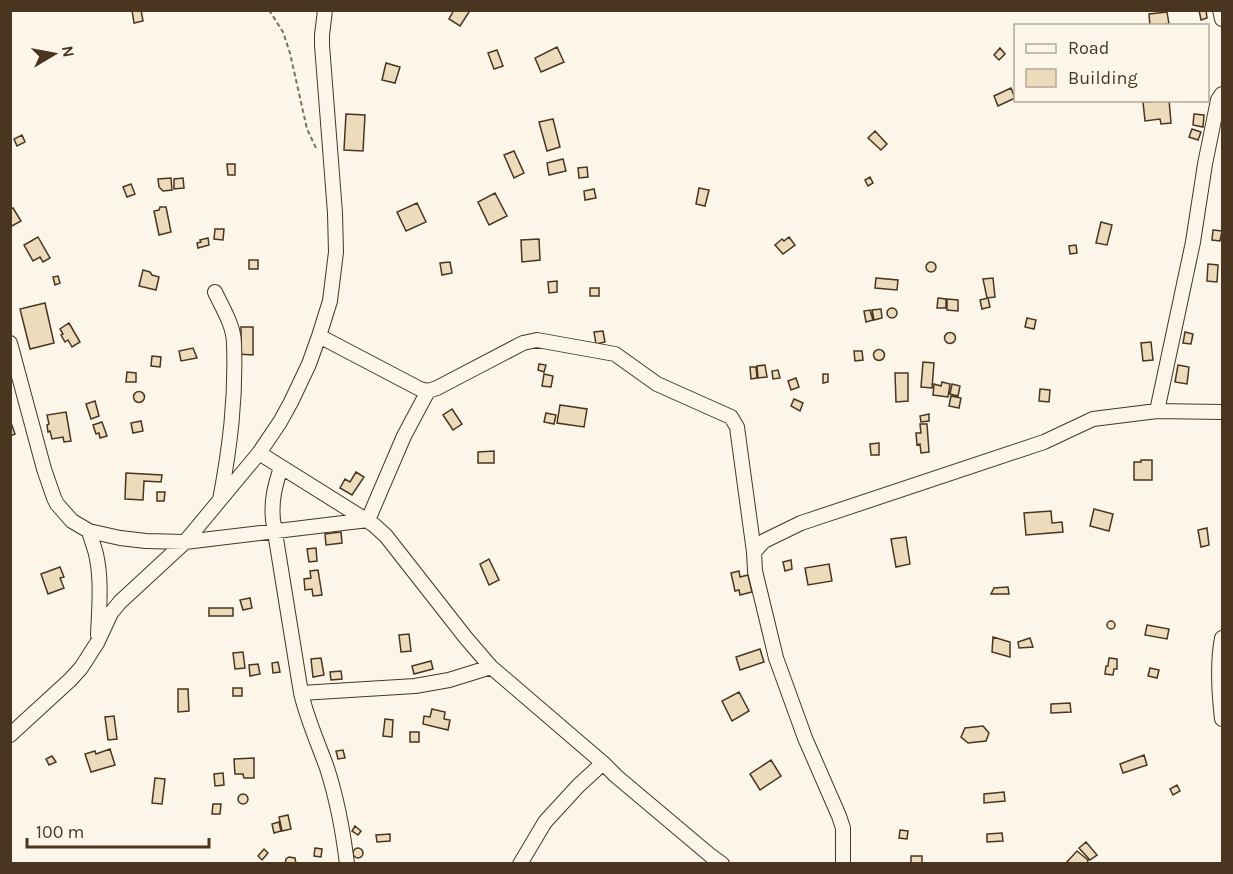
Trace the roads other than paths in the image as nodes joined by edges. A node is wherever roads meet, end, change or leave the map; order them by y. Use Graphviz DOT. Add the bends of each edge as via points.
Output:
graph roads {
  1 [pos="326,10"];
  2 [pos="1220,10"];
  3 [pos="1222,19"];
  4 [pos="1222,94"];
  5 [pos="215,292"];
  6 [pos="319,336"];
  7 [pos="10,343"];
  8 [pos="428,391"];
  9 [pos="1157,411"];
  10 [pos="1222,412"];
  11 [pos="259,453"];
  12 [pos="281,467"];
  13 [pos="219,502"];
  14 [pos="368,520"];
  15 [pos="89,531"];
  16 [pos="274,531"];
  17 [pos="185,542"];
  18 [pos="754,552"];
  19 [pos="1222,638"];
  20 [pos="97,643"];
  21 [pos="492,667"];
  22 [pos="301,693"];
  23 [pos="1222,719"];
  24 [pos="10,735"];
  25 [pos="603,763"];
  26 [pos="347,864"];
  27 [pos="520,864"];
  28 [pos="722,864"];
  29 [pos="843,864"];
  1 -- 6 [label="street" via="322,45 336,252 330,301"];
  2 -- 3 [label="street"];
  4 -- 9 [label="street"];
  5 -- 13 [label="street" via="234,335 231,432"];
  6 -- 8 [label="street"];
  6 -- 11 [label="street" via="291,402"];
  7 -- 15 [label="street" via="54,498 72,521"];
  8 -- 14 [label="street"];
  8 -- 18 [label="street" via="532,340 615,354 657,384 734,420"];
  9 -- 10 [label="street"];
  9 -- 18 [label="street" via="1093,419 1044,442 801,523 764,541"];
  11 -- 12 [label="street"];
  11 -- 13 [label="street"];
  12 -- 14 [label="street"];
  12 -- 16 [label="street" via="272,505"];
  13 -- 17 [label="street"];
  14 -- 16 [label="street"];
  14 -- 21 [label="street" via="387,536"];
  15 -- 17 [label="street" via="146,541"];
  15 -- 20 [label="street" via="98,575"];
  16 -- 17 [label="street"];
  16 -- 22 [label="street"];
  17 -- 20 [label="street" via="111,613"];
  18 -- 29 [label="street" via="776,658 843,828"];
  19 -- 23 [label="street"];
  20 -- 24 [label="street" via="70,680"];
  21 -- 22 [label="street" via="415,686"];
  21 -- 25 [label="street"];
  22 -- 26 [label="street" via="336,798"];
  25 -- 27 [label="street" via="545,822"];
  25 -- 28 [label="street"];
}
